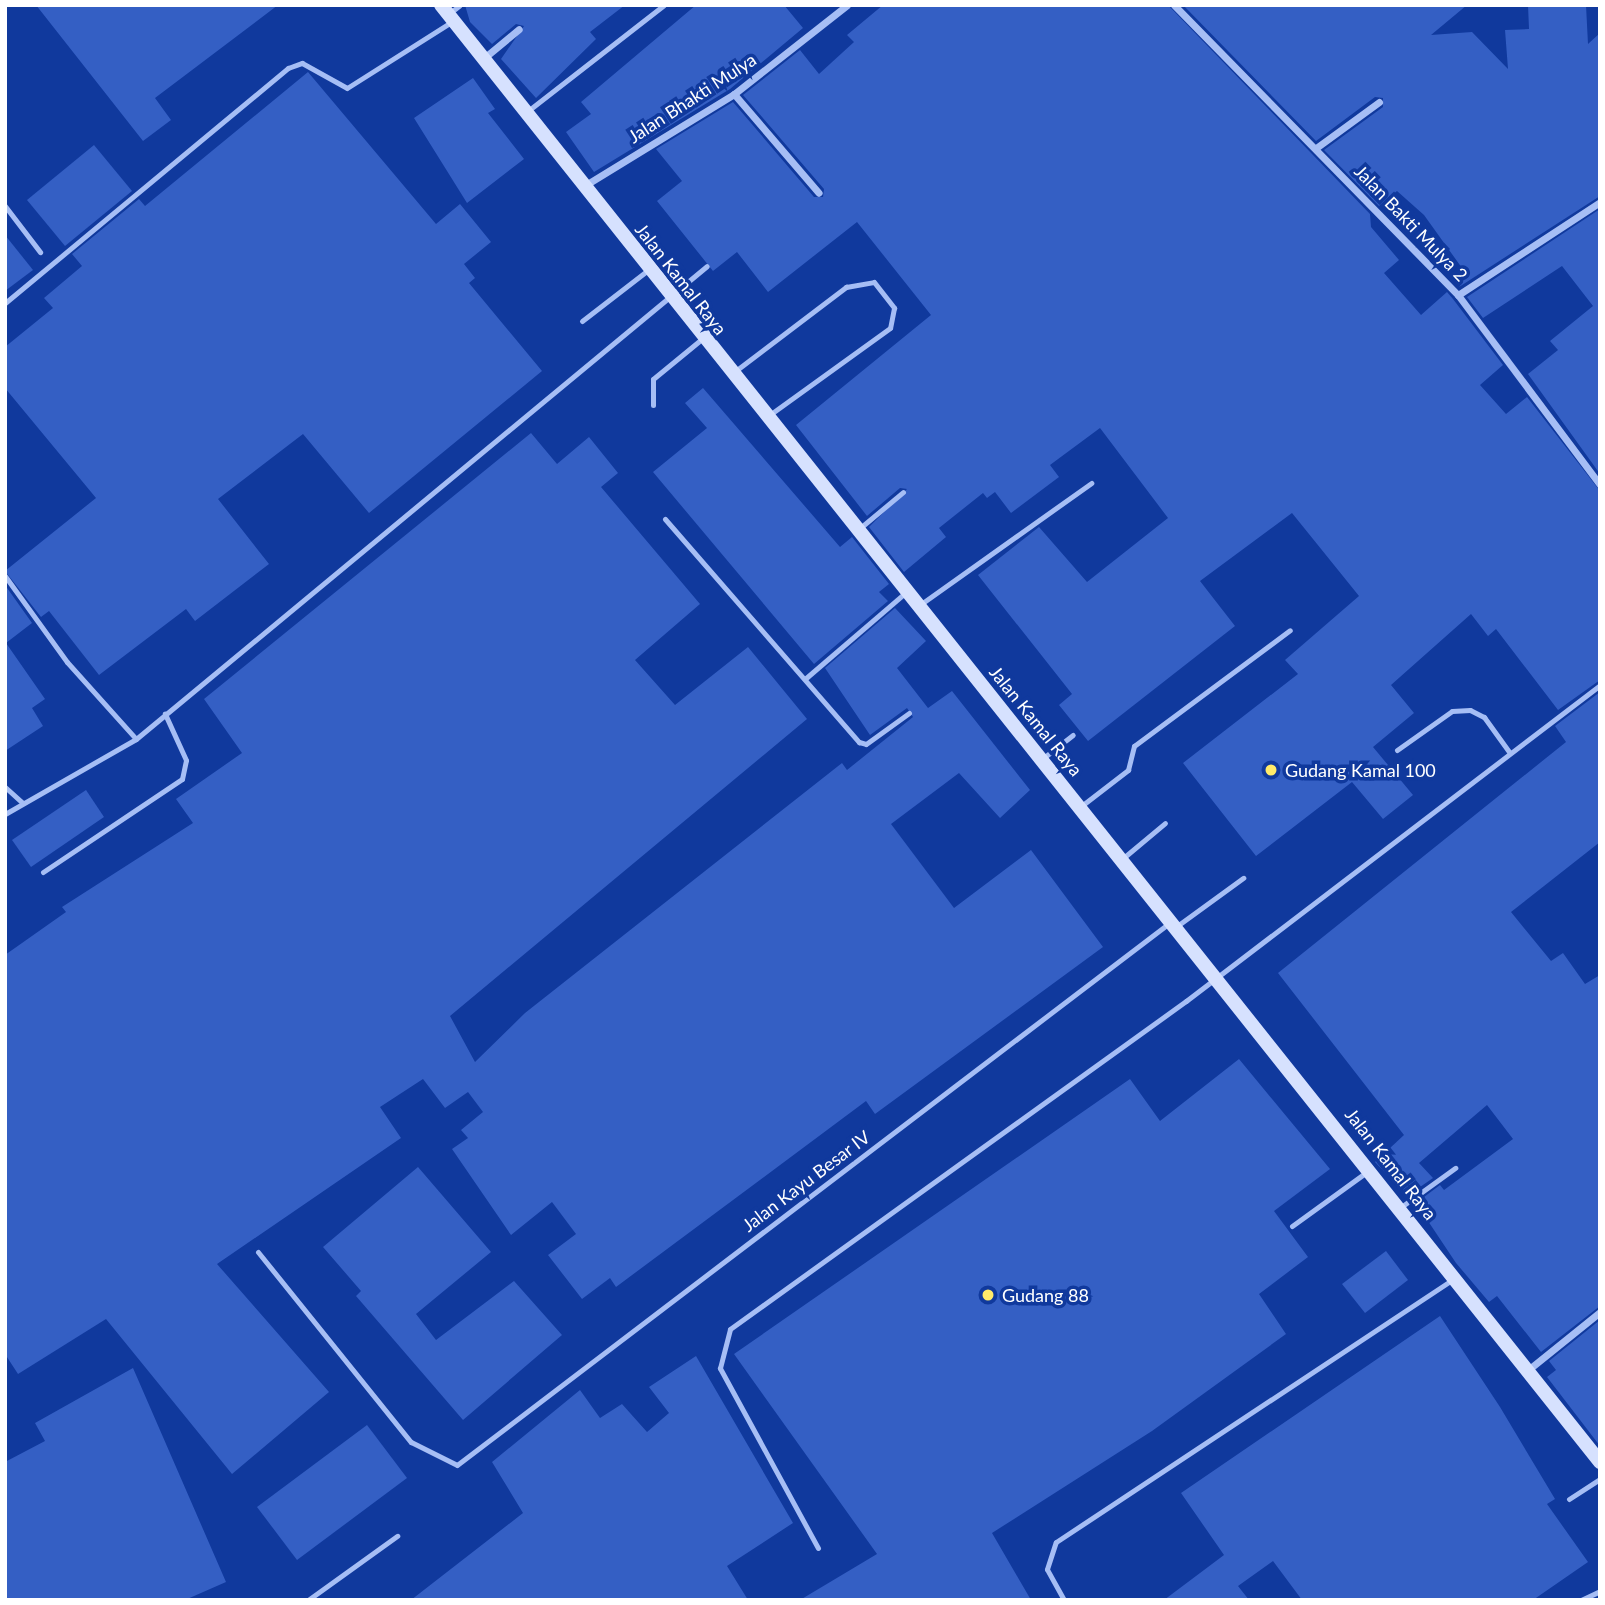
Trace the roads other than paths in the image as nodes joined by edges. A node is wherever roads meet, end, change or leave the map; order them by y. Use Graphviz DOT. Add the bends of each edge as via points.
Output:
graph roads {
  1 [pos="664,5"];
  2 [pos="847,5"];
  3 [pos="1174,5"];
  4 [pos="451,11"];
  5 [pos="519,29"];
  6 [pos="484,58"];
  7 [pos="734,94"];
  8 [pos="1378,102"];
  9 [pos="526,112"];
  10 [pos="1316,148"];
  11 [pos="584,186"];
  12 [pos="819,192"];
  13 [pos="1600,202"];
  14 [pos="5,206"];
  15 [pos="40,252"];
  16 [pos="707,267"];
  17 [pos="649,269"];
  18 [pos="669,295"];
  19 [pos="1458,295"];
  20 [pos="5,303"];
  21 [pos="582,321"];
  22 [pos="703,338"];
  23 [pos="732,374"];
  24 [pos="653,405"];
  25 [pos="766,417"];
  26 [pos="1091,483"];
  27 [pos="1600,485"];
  28 [pos="903,492"];
  29 [pos="665,519"];
  30 [pos="858,530"];
  31 [pos="5,576"];
  32 [pos="907,592"];
  33 [pos="918,606"];
  34 [pos="1290,630"];
  35 [pos="806,678"];
  36 [pos="1600,685"];
  37 [pos="909,713"];
  38 [pos="165,714"];
  39 [pos="1073,735"];
  40 [pos="136,739"];
  41 [pos="1397,750"];
  42 [pos="1510,753"];
  43 [pos="1042,759"];
  44 [pos="5,787"];
  45 [pos="23,803"];
  46 [pos="1080,807"];
  47 [pos="5,814"];
  48 [pos="1165,823"];
  49 [pos="1122,859"];
  50 [pos="44,872"];
  51 [pos="1243,878"];
  52 [pos="1174,923"];
  53 [pos="1218,975"];
  54 [pos="1455,1168"];
  55 [pos="1371,1170"];
  56 [pos="1401,1208"];
  57 [pos="1292,1226"];
  58 [pos="258,1252"];
  59 [pos="1455,1278"];
  60 [pos="1600,1312"];
  61 [pos="1528,1370"];
  62 [pos="1600,1462"];
  63 [pos="1600,1479"];
  64 [pos="1569,1499"];
  65 [pos="397,1536"];
  66 [pos="818,1548"];
  67 [pos="1600,1591"];
  68 [pos="308,1600"];
  69 [pos="1064,1600"];
  70 [pos="1581,1600"];
  1 -- 9 [label="lane"];
  2 -- 7 [label="street, Jalan Bhakti Mulya"];
  3 -- 10 [label="street, Jalan Bakti Mulya 2"];
  4 -- 6 [label="main road, Jalan Kamal Raya"];
  4 -- 20 [label="lane" via="347,88 302,63 288,68"];
  5 -- 6 [label="street"];
  6 -- 9 [label="main road, Jalan Kamal Raya"];
  7 -- 11 [label="street, Jalan Bhakti Mulya"];
  7 -- 12 [label="street"];
  8 -- 10 [label="street"];
  9 -- 11 [label="main road, Jalan Kamal Raya"];
  10 -- 19 [label="street, Jalan Bakti Mulya 2"];
  11 -- 17 [label="main road, Jalan Kamal Raya"];
  13 -- 19 [label="street"];
  14 -- 15 [label="lane"];
  16 -- 18 [label="lane"];
  17 -- 18 [label="main road, Jalan Kamal Raya"];
  17 -- 21 [label="lane"];
  18 -- 22 [label="main road, Jalan Kamal Raya"];
  18 -- 38 [label="lane"];
  19 -- 27 [label="street, Jalan Bakti Mulya 2"];
  22 -- 23 [label="main road, Jalan Kamal Raya"];
  22 -- 24 [label="lane" via="653,379"];
  23 -- 25 [label="main road, Jalan Kamal Raya"];
  23 -- 25 [label="lane" via="846,287 874,282 894,308 890,328"];
  25 -- 30 [label="main road, Jalan Kamal Raya"];
  26 -- 33 [label="lane"];
  28 -- 30 [label="lane"];
  29 -- 35 [label="lane"];
  30 -- 32 [label="main road, Jalan Kamal Raya"];
  31 -- 40 [label="lane" via="67,662"];
  32 -- 33 [label="main road, Jalan Kamal Raya"];
  32 -- 35 [label="lane"];
  33 -- 43 [label="main road, Jalan Kamal Raya"];
  34 -- 46 [label="lane" via="1134,746 1128,771"];
  35 -- 37 [label="lane" via="862,744"];
  36 -- 42 [label="lane"];
  38 -- 40 [label="lane"];
  38 -- 50 [label="lane" via="186,760 182,779"];
  39 -- 43 [label="lane"];
  40 -- 45 [label="lane"];
  41 -- 42 [label="lane" via="1452,710 1470,710 1484,717"];
  42 -- 53 [label="lane"];
  43 -- 46 [label="main road, Jalan Kamal Raya"];
  44 -- 45 [label="lane"];
  45 -- 47 [label="lane"];
  46 -- 49 [label="main road, Jalan Kamal Raya"];
  48 -- 49 [label="lane"];
  49 -- 52 [label="main road, Jalan Kamal Raya"];
  51 -- 52 [label="lane, Jalan Kayu Besar IV"];
  52 -- 53 [label="main road, Jalan Kamal Raya"];
  52 -- 58 [label="lane, Jalan Kayu Besar IV" via="457,1465 411,1442"];
  53 -- 55 [label="main road, Jalan Kamal Raya"];
  53 -- 66 [label="lane" via="730,1329 720,1368"];
  54 -- 56 [label="lane"];
  55 -- 56 [label="main road, Jalan Kamal Raya"];
  55 -- 57 [label="lane"];
  56 -- 59 [label="main road, Jalan Kamal Raya"];
  59 -- 61 [label="main road, Jalan Kamal Raya"];
  59 -- 69 [label="lane" via="1056,1542 1047,1569"];
  60 -- 61 [label="street"];
  61 -- 62 [label="main road, Jalan Kamal Raya"];
  63 -- 64 [label="lane"];
  65 -- 68 [label="lane"];
  67 -- 70 [label="lane"];
}
